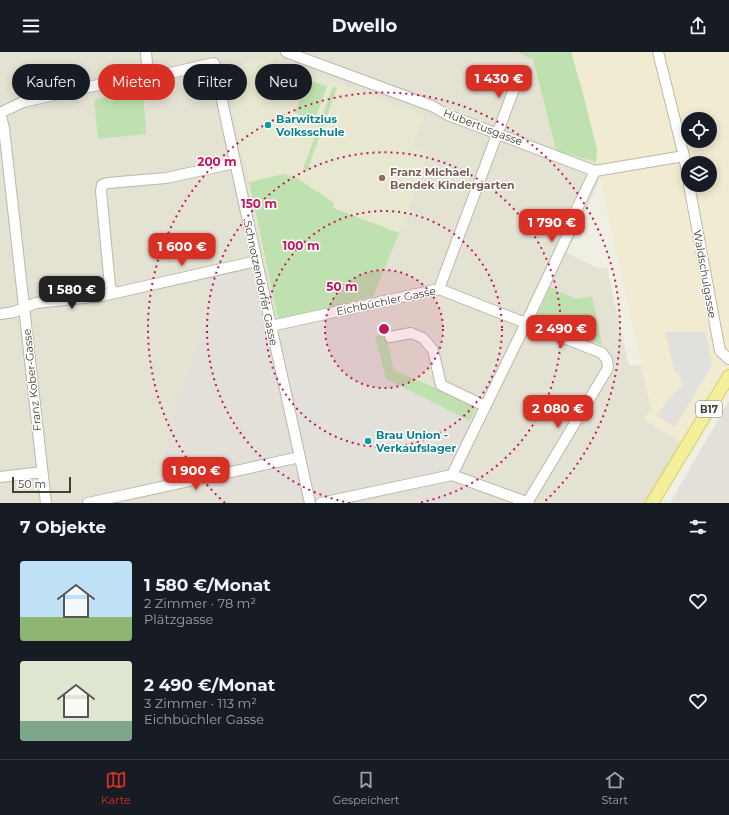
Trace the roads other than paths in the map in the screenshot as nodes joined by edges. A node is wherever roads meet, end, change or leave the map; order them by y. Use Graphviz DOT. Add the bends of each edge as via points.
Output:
graph roads {
  1 [pos="146,52"];
  2 [pos="286,52"];
  3 [pos="658,52"];
  4 [pos="147,64"];
  5 [pos="175,72"];
  6 [pos="520,73"];
  7 [pos="98,85"];
  8 [pos="0,113"];
  9 [pos="498,133"];
  10 [pos="684,156"];
  11 [pos="681,157"];
  12 [pos="235,163"];
  13 [pos="595,171"];
  14 [pos="690,192"];
  15 [pos="257,261"];
  16 [pos="439,289"];
  17 [pos="113,293"];
  18 [pos="24,308"];
  19 [pos="0,314"];
  20 [pos="526,323"];
  21 [pos="271,326"];
  22 [pos="390,337"];
  23 [pos="729,359"];
  24 [pos="729,376"];
  25 [pos="485,406"];
  26 [pos="300,457"];
  27 [pos="42,472"];
  28 [pos="452,475"];
  29 [pos="0,477"];
  30 [pos="46,503"];
  31 [pos="88,503"];
  32 [pos="310,503"];
  33 [pos="321,503"];
  34 [pos="528,503"];
  35 [pos="652,503"];
  1 -- 4 [label="street"];
  2 -- 9 [label="street, Hubertusgasse"];
  3 -- 10 [label="street"];
  5 -- 12 [label="street, Schnotzendorfer Gasse" via="214,63"];
  6 -- 9 [label="street"];
  7 -- 8 [label="street" via="23,102"];
  8 -- 18 [label="street, Franz Kober-Gasse" via="4,128"];
  9 -- 13 [label="street, Hubertusgasse"];
  9 -- 16 [label="street"];
  11 -- 13 [label="street"];
  12 -- 15 [label="street, Schnotzendorfer Gasse"];
  12 -- 17 [label="street" via="166,178 102,185 110,286"];
  13 -- 20 [label="street"];
  14 -- 23 [label="street, Waldschulgasse" via="720,351"];
  15 -- 17 [label="street"];
  15 -- 21 [label="street, Schnotzendorfer Gasse"];
  16 -- 20 [label="street, Eichbüchler Gasse"];
  16 -- 21 [label="street, Eichbüchler Gasse"];
  17 -- 18 [label="street" via="36,303"];
  18 -- 19 [label="street"];
  18 -- 27 [label="street, Franz Kober-Gasse"];
  20 -- 25 [label="street"];
  20 -- 34 [label="street, Eichbüchler Gasse" via="602,353 607,360 608,368"];
  21 -- 26 [label="street, Schnotzendorfer Gasse"];
  22 -- 25 [label="street" via="411,333 423,338 434,350 441,385"];
  24 -- 35 [label="main road, B17"];
  25 -- 28 [label="street"];
  26 -- 31 [label="street"];
  26 -- 32 [label="street, Schnotzendorfer Gasse"];
  27 -- 29 [label="street"];
  27 -- 30 [label="street, Franz Kober-Gasse"];
  28 -- 33 [label="street"];
  28 -- 34 [label="street"];
}
